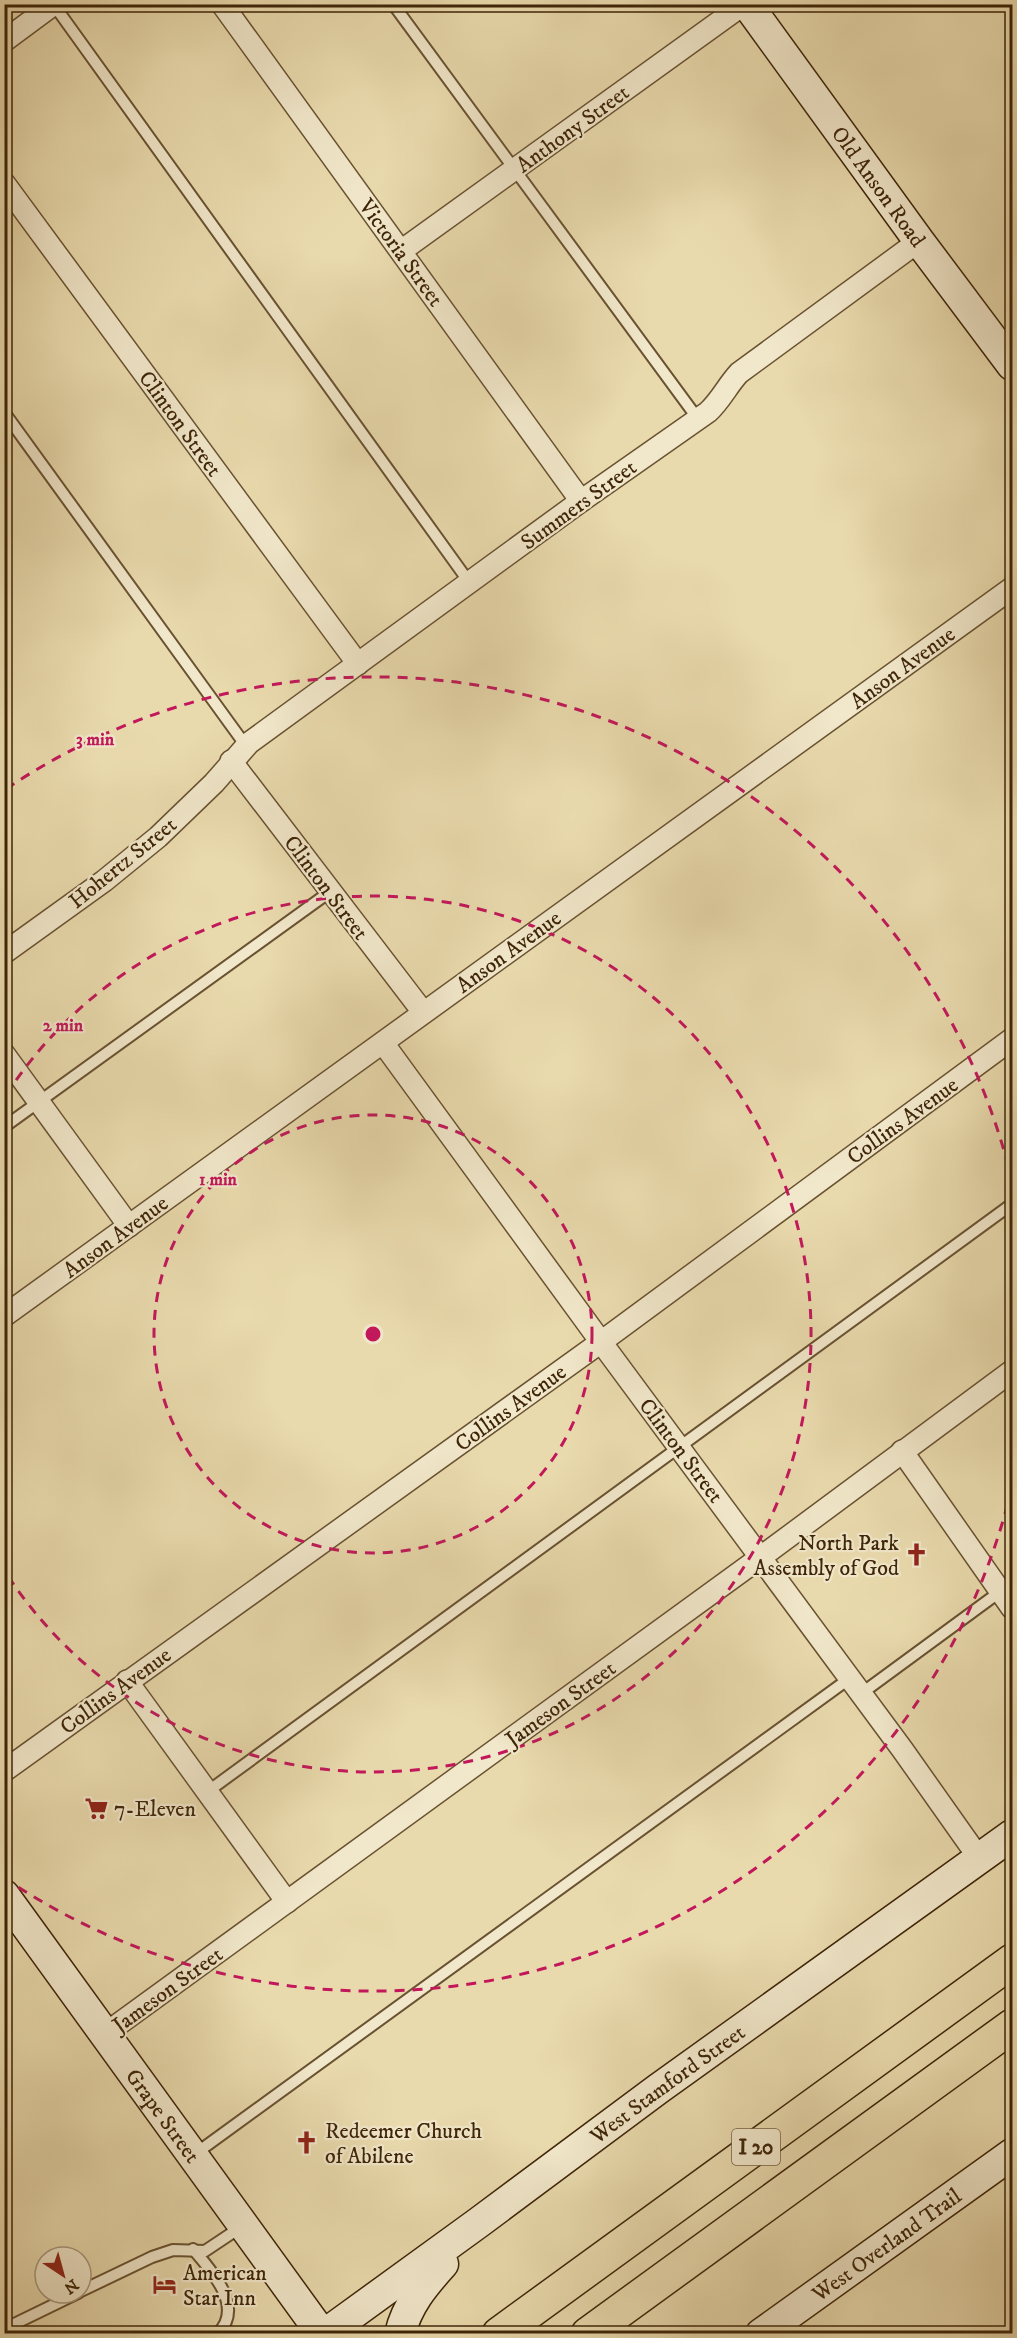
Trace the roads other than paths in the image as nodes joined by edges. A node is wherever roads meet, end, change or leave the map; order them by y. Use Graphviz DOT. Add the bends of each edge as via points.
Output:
graph roads {
  1 [pos="222,4"];
  2 [pos="393,4"];
  3 [pos="745,4"];
  4 [pos="54,5"];
  5 [pos="4,41"];
  6 [pos="514,170"];
  7 [pos="4,183"];
  8 [pos="919,242"];
  9 [pos="401,251"];
  10 [pos="1012,366"];
  11 [pos="4,412"];
  12 [pos="698,419"];
  13 [pos="581,501"];
  14 [pos="469,582"];
  15 [pos="1012,588"];
  16 [pos="358,663"];
  17 [pos="238,754"];
  18 [pos="331,891"];
  19 [pos="4,953"];
  20 [pos="423,1012"];
  21 [pos="1012,1039"];
  22 [pos="383,1043"];
  23 [pos="4,1054"];
  24 [pos="39,1102"];
  25 [pos="4,1127"];
  26 [pos="1012,1204"];
  27 [pos="129,1226"];
  28 [pos="4,1316"];
  29 [pos="601,1342"];
  30 [pos="1012,1371"];
  31 [pos="679,1447"];
  32 [pos="902,1451"];
  33 [pos="761,1557"];
  34 [pos="1007,1600"];
  35 [pos="127,1681"];
  36 [pos="856,1686"];
  37 [pos="4,1771"];
  38 [pos="207,1792"];
  39 [pos="1012,1835"];
  40 [pos="979,1858"];
  41 [pos="287,1902"];
  42 [pos="7,1903"];
  43 [pos="1012,1961"];
  44 [pos="1012,2026"];
  45 [pos="105,2034"];
  46 [pos="1012,2154"];
  47 [pos="193,2156"];
  48 [pos="478,2223"];
  49 [pos="244,2225"];
  50 [pos="193,2249"];
  51 [pos="93,2285"];
  52 [pos="53,2305"];
  53 [pos="4,2329"];
  54 [pos="218,2334"];
  55 [pos="324,2334"];
  56 [pos="400,2334"];
  57 [pos="499,2334"];
  58 [pos="588,2334"];
  59 [pos="761,2334"];
  1 -- 9 [label="street, Victoria Street"];
  2 -- 6 [label="lane"];
  3 -- 6 [label="street, Anthony Street"];
  3 -- 8 [label="main road, Old Anson Road"];
  4 -- 5 [label="street"];
  4 -- 14 [label="lane"];
  6 -- 9 [label="street, Anthony Street"];
  6 -- 12 [label="lane"];
  7 -- 16 [label="street, Clinton Street"];
  8 -- 10 [label="main road, Old Anson Road"];
  8 -- 12 [label="street, Summers Street" via="738,373 721,400"];
  9 -- 13 [label="street, Victoria Street"];
  11 -- 17 [label="lane"];
  12 -- 13 [label="street, Summers Street"];
  13 -- 14 [label="street, Summers Street"];
  14 -- 16 [label="street, Summers Street"];
  15 -- 20 [label="street, Anson Avenue"];
  16 -- 17 [label="street, Summers Street"];
  17 -- 18 [label="street, Clinton Street"];
  17 -- 19 [label="street, Hohertz Street" via="158,837"];
  18 -- 20 [label="street, Clinton Street"];
  18 -- 24 [label="lane"];
  20 -- 22 [label="street, Anson Avenue"];
  21 -- 29 [label="street, Collins Avenue"];
  22 -- 27 [label="street, Anson Avenue"];
  22 -- 29 [label="street, Clinton Street"];
  23 -- 24 [label="street"];
  24 -- 25 [label="lane"];
  24 -- 27 [label="street"];
  26 -- 31 [label="lane"];
  27 -- 28 [label="street, Anson Avenue"];
  29 -- 31 [label="street, Clinton Street"];
  29 -- 35 [label="street, Collins Avenue"];
  30 -- 32 [label="street, Jameson Street"];
  31 -- 33 [label="street, Clinton Street"];
  31 -- 38 [label="lane"];
  32 -- 33 [label="street, Jameson Street"];
  32 -- 34 [label="street"];
  33 -- 36 [label="street, Clinton Street"];
  33 -- 41 [label="street, Jameson Street"];
  34 -- 36 [label="lane"];
  35 -- 37 [label="street, Collins Avenue"];
  35 -- 38 [label="street"];
  36 -- 40 [label="street, Clinton Street"];
  36 -- 47 [label="lane"];
  38 -- 41 [label="street"];
  39 -- 40 [label="main road, West Stamford Street"];
  40 -- 48 [label="main road, West Stamford Street" via="658,2088"];
  41 -- 45 [label="street, Jameson Street"];
  42 -- 45 [label="main road, Grape Street"];
  43 -- 57 [label="highway, I 20"];
  44 -- 58 [label="highway, I 20"];
  45 -- 47 [label="main road, Grape Street"];
  46 -- 59 [label="main road, West Overland Trail"];
  47 -- 49 [label="main road, Grape Street"];
  48 -- 55 [label="main road, West Stamford Street"];
  48 -- 56 [label="main road" via="417,2293"];
  49 -- 50 [label="lane" via="205,2251"];
  49 -- 55 [label="main road, Grape Street"];
  50 -- 51 [label="lane" via="152,2257"];
  50 -- 54 [label="lane" via="222,2288 228,2305 224,2328"];
  52 -- 53 [label="lane"];
}
